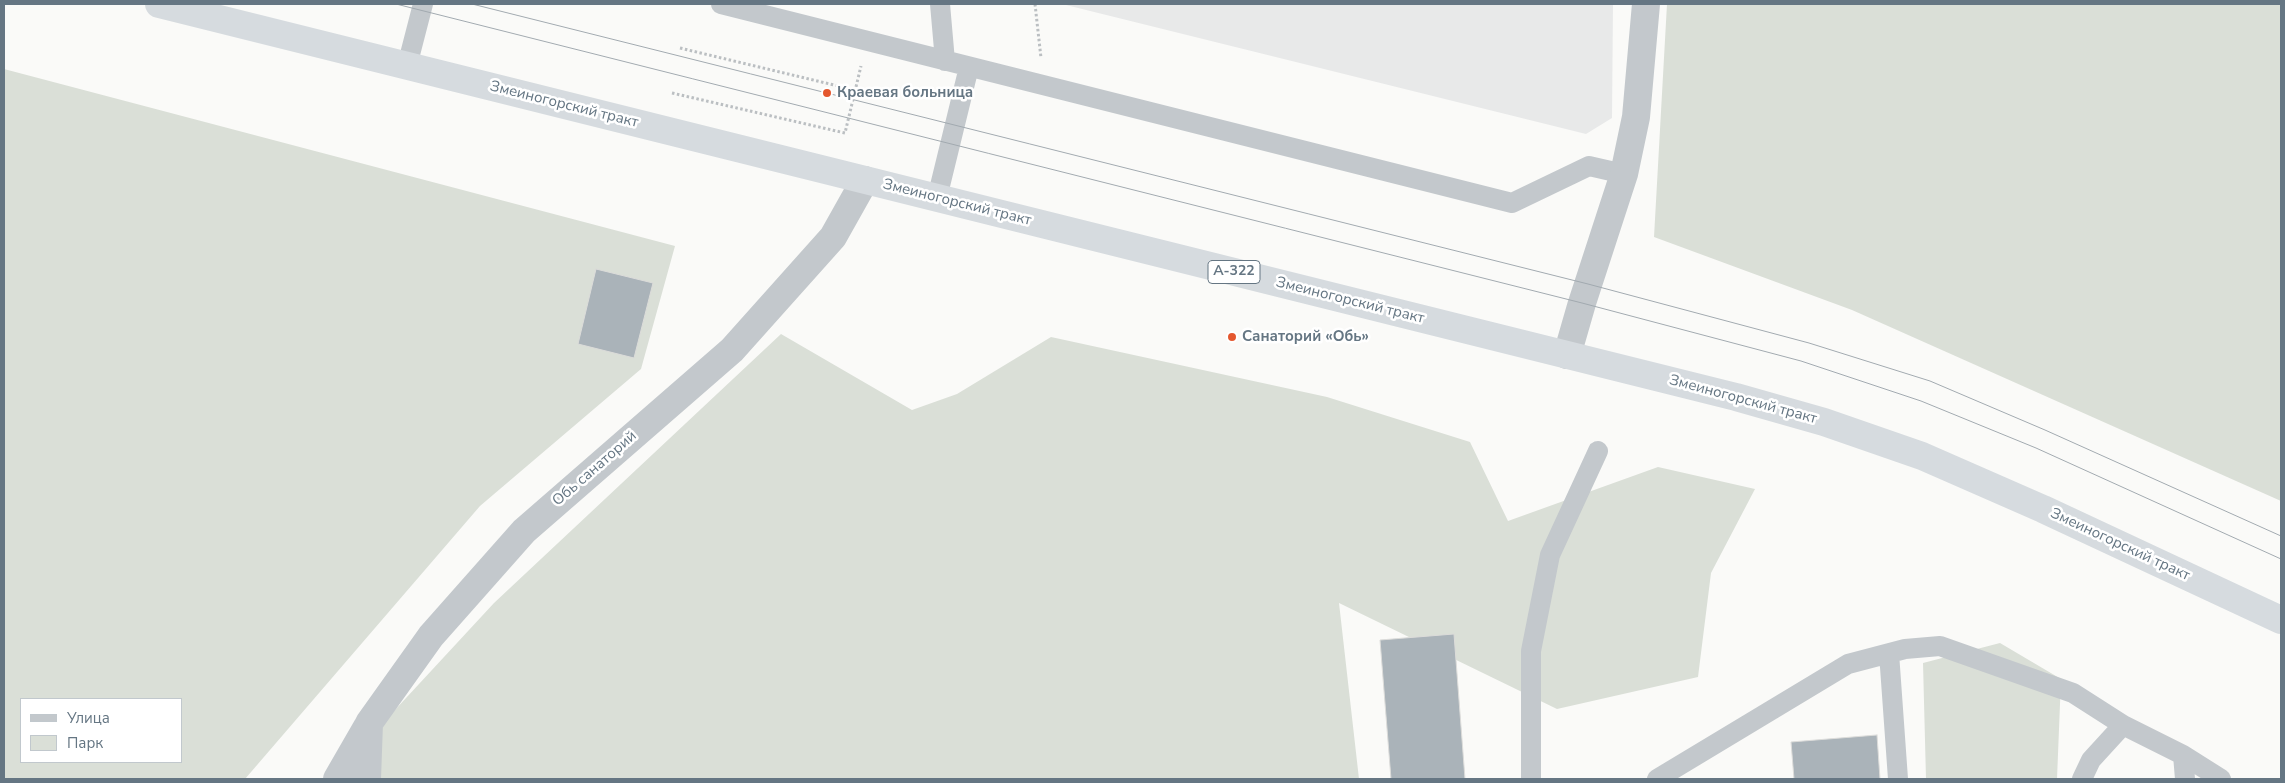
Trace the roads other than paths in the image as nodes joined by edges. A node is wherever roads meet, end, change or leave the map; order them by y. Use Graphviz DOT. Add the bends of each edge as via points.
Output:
graph roads {
  1 [pos="159,4"];
  2 [pos="423,4"];
  3 [pos="721,4"];
  4 [pos="940,4"];
  5 [pos="1646,4"];
  6 [pos="945,60"];
  7 [pos="407,66"];
  8 [pos="968,66"];
  9 [pos="1624,174"];
  10 [pos="865,180"];
  11 [pos="937,198"];
  12 [pos="1567,355"];
  13 [pos="1598,451"];
  14 [pos="2281,620"];
  15 [pos="1889,653"];
  16 [pos="369,724"];
  17 [pos="2123,725"];
  18 [pos="2183,755"];
  19 [pos="337,779"];
  20 [pos="367,779"];
  21 [pos="1531,779"];
  22 [pos="1657,779"];
  23 [pos="1898,779"];
  24 [pos="2082,779"];
  25 [pos="2185,779"];
  26 [pos="2222,779"];
  1 -- 7 [label="highway, Змеиногорский тракт / А-322"];
  2 -- 7 [label="lane"];
  3 -- 6 [label="lane"];
  4 -- 6 [label="lane"];
  5 -- 9 [label="street" via="1636,118"];
  6 -- 8 [label="lane"];
  7 -- 10 [label="highway, Змеиногорский тракт / А-322"];
  8 -- 9 [label="lane" via="1512,203 1589,166"];
  8 -- 11 [label="lane"];
  9 -- 12 [label="street"];
  10 -- 11 [label="highway, Змеиногорский тракт / А-322"];
  10 -- 16 [label="street, Обь санаторий" via="833,237 732,350 524,531 430,636"];
  11 -- 12 [label="highway, Змеиногорский тракт / А-322"];
  12 -- 14 [label="highway, Змеиногорский тракт / А-322" via="1824,422 1922,456"];
  13 -- 21 [label="lane" via="1550,555 1546,574 1531,652"];
  15 -- 17 [label="lane" via="1905,648 1940,646 2073,693"];
  15 -- 22 [label="lane" via="1848,664"];
  15 -- 23 [label="lane"];
  16 -- 19 [label="street, Обь санаторий"];
  16 -- 20 [label="street"];
  17 -- 18 [label="lane"];
  17 -- 24 [label="lane" via="2091,760"];
  18 -- 25 [label="lane"];
  18 -- 26 [label="lane"];
}
